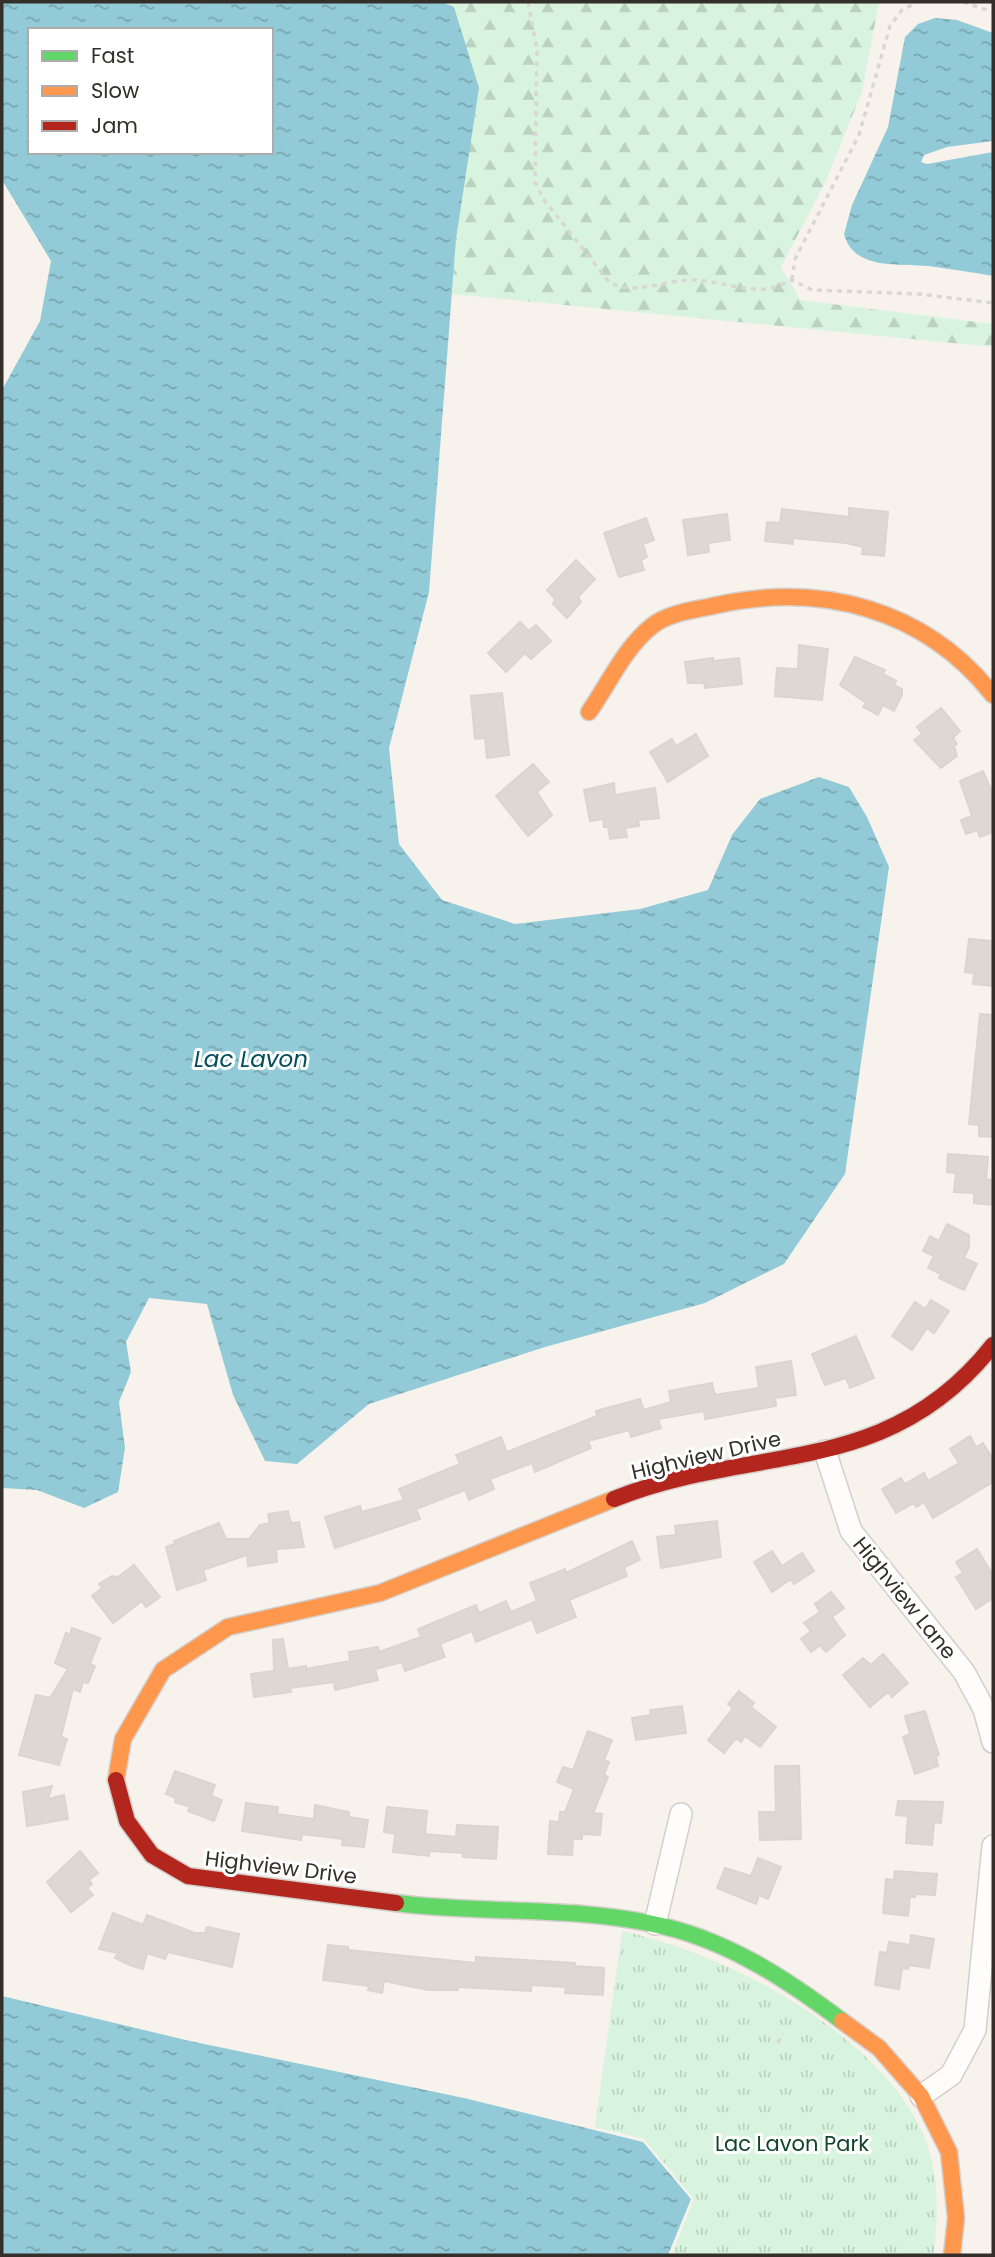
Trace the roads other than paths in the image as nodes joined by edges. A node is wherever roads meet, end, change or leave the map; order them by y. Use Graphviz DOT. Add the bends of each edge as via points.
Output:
graph roads {
  1 [pos="987,669"];
  2 [pos="993,695"];
  3 [pos="589,712"];
  4 [pos="993,1345"];
  5 [pos="825,1451"];
  6 [pos="993,1742"];
  7 [pos="681,1814"];
  8 [pos="993,1846"];
  9 [pos="655,1924"];
  10 [pos="921,2096"];
  11 [pos="952,2255"];
  1 -- 2 [label="street"];
  1 -- 3 [label="street" via="880,612 823,598 762,596 679,614 651,627"];
  4 -- 5 [label="street, Highview Drive" via="971,1373 929,1407 881,1433"];
  5 -- 6 [label="street, Highview Lane" via="851,1531 964,1672 985,1709"];
  5 -- 9 [label="street, Highview Drive" via="645,1487 380,1594 228,1627 163,1670 123,1739 116,1781 127,1821 152,1855 188,1876 406,1904 597,1915"];
  7 -- 9 [label="street"];
  8 -- 10 [label="street" via="975,2030 951,2075"];
  9 -- 10 [label="street, Highview Drive" via="725,1947 790,1982 879,2048"];
  10 -- 11 [label="street, Highview Drive" via="948,2152 956,2218"];
}
